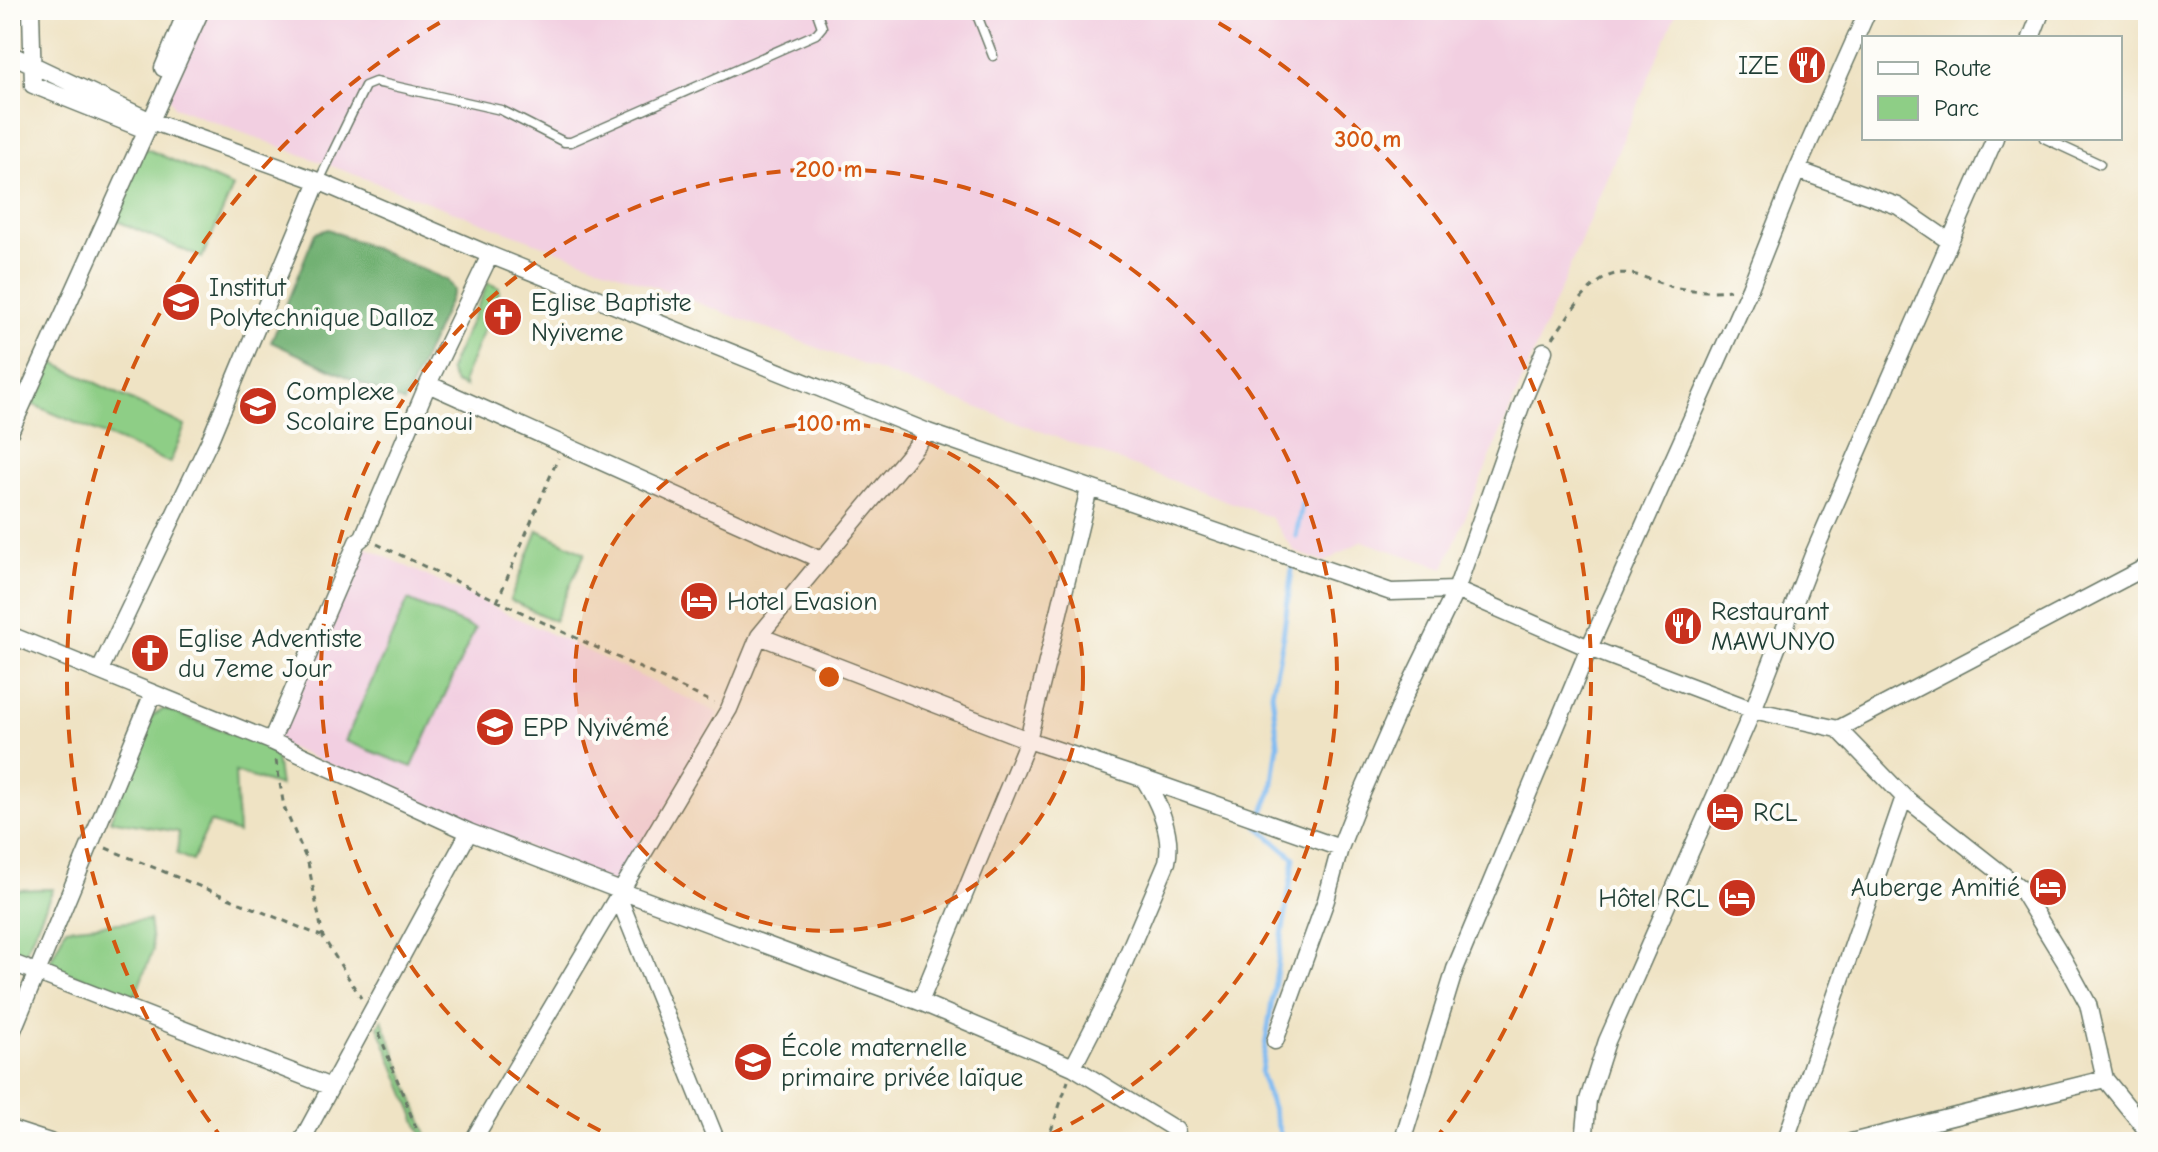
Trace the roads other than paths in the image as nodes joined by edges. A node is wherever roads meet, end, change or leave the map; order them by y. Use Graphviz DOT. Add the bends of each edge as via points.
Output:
graph roads {
  1 [pos="30,10"];
  2 [pos="187,10"];
  3 [pos="201,10"];
  4 [pos="816,10"];
  5 [pos="975,10"];
  6 [pos="1868,10"];
  7 [pos="2042,10"];
  8 [pos="2032,36"];
  9 [pos="10,54"];
  10 [pos="993,56"];
  11 [pos="29,62"];
  12 [pos="144,124"];
  13 [pos="1994,140"];
  14 [pos="2048,140"];
  15 [pos="2100,164"];
  16 [pos="1797,170"];
  17 [pos="318,181"];
  18 [pos="1949,241"];
  19 [pos="490,255"];
  20 [pos="1544,351"];
  21 [pos="428,384"];
  22 [pos="10,425"];
  23 [pos="10,432"];
  24 [pos="928,432"];
  25 [pos="1089,489"];
  26 [pos="821,560"];
  27 [pos="2148,566"];
  28 [pos="1456,590"];
  29 [pos="10,635"];
  30 [pos="759,636"];
  31 [pos="1589,648"];
  32 [pos="100,670"];
  33 [pos="153,693"];
  34 [pos="1753,710"];
  35 [pos="1838,729"];
  36 [pos="1028,740"];
  37 [pos="271,741"];
  38 [pos="1144,779"];
  39 [pos="1904,797"];
  40 [pos="469,832"];
  41 [pos="1340,848"];
  42 [pos="619,894"];
  43 [pos="10,962"];
  44 [pos="36,974"];
  45 [pos="920,1002"];
  46 [pos="10,1037"];
  47 [pos="1275,1041"];
  48 [pos="1073,1067"];
  49 [pos="2105,1079"];
  50 [pos="331,1087"];
  51 [pos="10,1129"];
  52 [pos="1176,1130"];
  53 [pos="2148,1132"];
  54 [pos="50,1142"];
  55 [pos="301,1142"];
  56 [pos="472,1142"];
  57 [pos="717,1142"];
  58 [pos="1402,1142"];
  59 [pos="1584,1142"];
  60 [pos="1785,1142"];
  61 [pos="1851,1142"];
  1 -- 11 [label="street"];
  1 -- 12 [label="street" via="33,85"];
  2 -- 12 [label="street"];
  3 -- 12 [label="street"];
  4 -- 17 [label="lane" via="822,27 816,34 571,142 501,110 370,83"];
  5 -- 10 [label="lane"];
  6 -- 16 [label="street"];
  7 -- 8 [label="street"];
  9 -- 11 [label="street"];
  11 -- 12 [label="street"];
  12 -- 17 [label="street"];
  12 -- 22 [label="street"];
  12 -- 23 [label="street"];
  13 -- 18 [label="street"];
  14 -- 15 [label="lane"];
  16 -- 18 [label="street" via="1898,206"];
  16 -- 31 [label="street"];
  17 -- 19 [label="street"];
  17 -- 32 [label="street" via="209,442"];
  18 -- 34 [label="street" via="1813,555"];
  19 -- 21 [label="street"];
  19 -- 24 [label="street"];
  20 -- 28 [label="street"];
  21 -- 26 [label="street"];
  21 -- 37 [label="street"];
  24 -- 25 [label="street"];
  24 -- 26 [label="street"];
  25 -- 28 [label="street" via="1391,592"];
  25 -- 36 [label="street"];
  26 -- 30 [label="street"];
  27 -- 35 [label="street"];
  28 -- 31 [label="street"];
  28 -- 41 [label="street"];
  29 -- 32 [label="street"];
  30 -- 36 [label="street"];
  30 -- 42 [label="street" via="729,709"];
  31 -- 34 [label="street"];
  31 -- 58 [label="street" via="1455,969"];
  32 -- 33 [label="street"];
  33 -- 37 [label="street"];
  33 -- 44 [label="street"];
  34 -- 35 [label="street"];
  34 -- 59 [label="street" via="1607,1041 1588,1100"];
  35 -- 39 [label="street"];
  36 -- 38 [label="street"];
  36 -- 45 [label="street"];
  37 -- 40 [label="street"];
  38 -- 41 [label="street"];
  38 -- 48 [label="street" via="1161,810 1167,862"];
  39 -- 49 [label="street" via="2020,888 2088,1004"];
  39 -- 60 [label="street"];
  40 -- 42 [label="street"];
  40 -- 50 [label="street"];
  41 -- 47 [label="street"];
  42 -- 45 [label="street"];
  42 -- 56 [label="street"];
  42 -- 57 [label="street"];
  43 -- 44 [label="street"];
  44 -- 46 [label="street"];
  44 -- 50 [label="street"];
  45 -- 48 [label="street"];
  48 -- 52 [label="street"];
  49 -- 53 [label="street"];
  49 -- 61 [label="street"];
  50 -- 55 [label="street"];
  51 -- 54 [label="street"];
}
